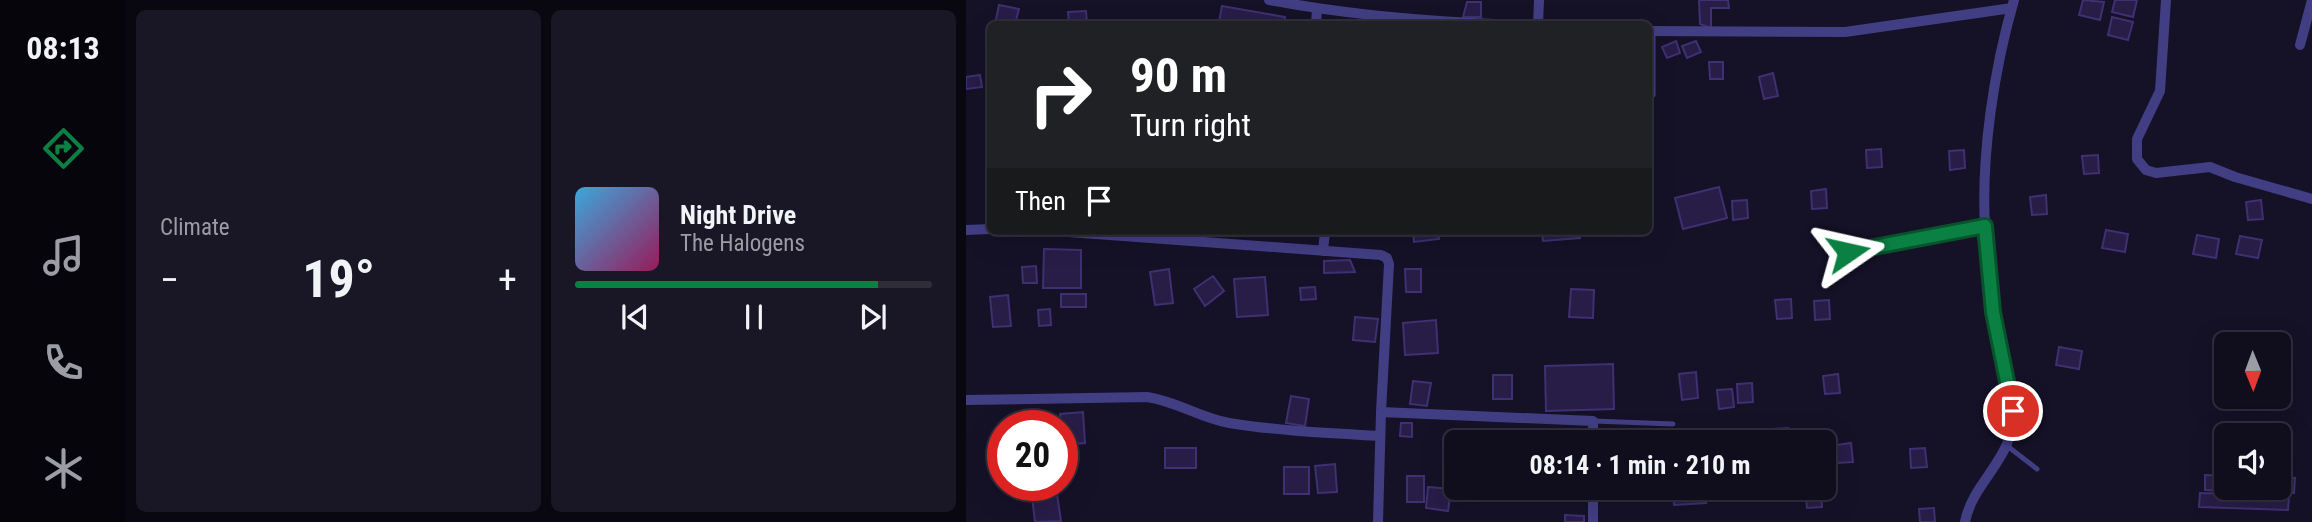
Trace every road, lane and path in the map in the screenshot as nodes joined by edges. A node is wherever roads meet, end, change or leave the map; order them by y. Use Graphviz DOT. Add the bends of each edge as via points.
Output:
graph roads {
  1 [pos="1269,0"];
  2 [pos="1539,0"];
  3 [pos="2166,0"];
  4 [pos="2312,0"];
  5 [pos="2013,4"];
  6 [pos="1317,9"];
  7 [pos="1316,21"];
  8 [pos="1405,21"];
  9 [pos="1538,21"];
  10 [pos="1652,31"];
  11 [pos="2300,45"];
  12 [pos="1652,63"];
  13 [pos="1653,95"];
  14 [pos="2312,199"];
  15 [pos="1985,226"];
  16 [pos="987,229"];
  17 [pos="966,230"];
  18 [pos="1108,235"];
  19 [pos="1324,235"];
  20 [pos="1322,251"];
  21 [pos="1848,252"];
  22 [pos="966,400"];
  23 [pos="1381,412"];
  24 [pos="1593,421"];
  25 [pos="1673,424"];
  26 [pos="1593,430"];
  27 [pos="1380,436"];
  28 [pos="2006,445"];
  29 [pos="2037,469"];
  30 [pos="1593,500"];
  31 [pos="1378,522"];
  32 [pos="1592,522"];
  33 [pos="1965,522"];
  1 -- 6 [label="street"];
  2 -- 9 [label="street"];
  3 -- 14 [label="street" via="2160,91 2137,139 2137,159 2146,170 2156,173 2210,167"];
  4 -- 11 [label="street"];
  5 -- 10 [label="street" via="1845,32"];
  5 -- 15 [label="street" via="1987,146"];
  6 -- 7 [label="street"];
  6 -- 8 [label="street"];
  12 -- 13 [label="lane"];
  15 -- 21 [label="lane"];
  15 -- 28 [label="street" via="1993,312 2013,411"];
  16 -- 17 [label="street"];
  18 -- 20 [label="street"];
  19 -- 20 [label="street"];
  20 -- 23 [label="street" via="1387,258"];
  22 -- 27 [label="street" via="1147,397 1228,423"];
  23 -- 24 [label="street"];
  23 -- 27 [label="street"];
  24 -- 25 [label="lane"];
  24 -- 26 [label="street"];
  27 -- 31 [label="street"];
  28 -- 29 [label="lane"];
  28 -- 33 [label="street" via="1978,488"];
  30 -- 32 [label="street"];
}
